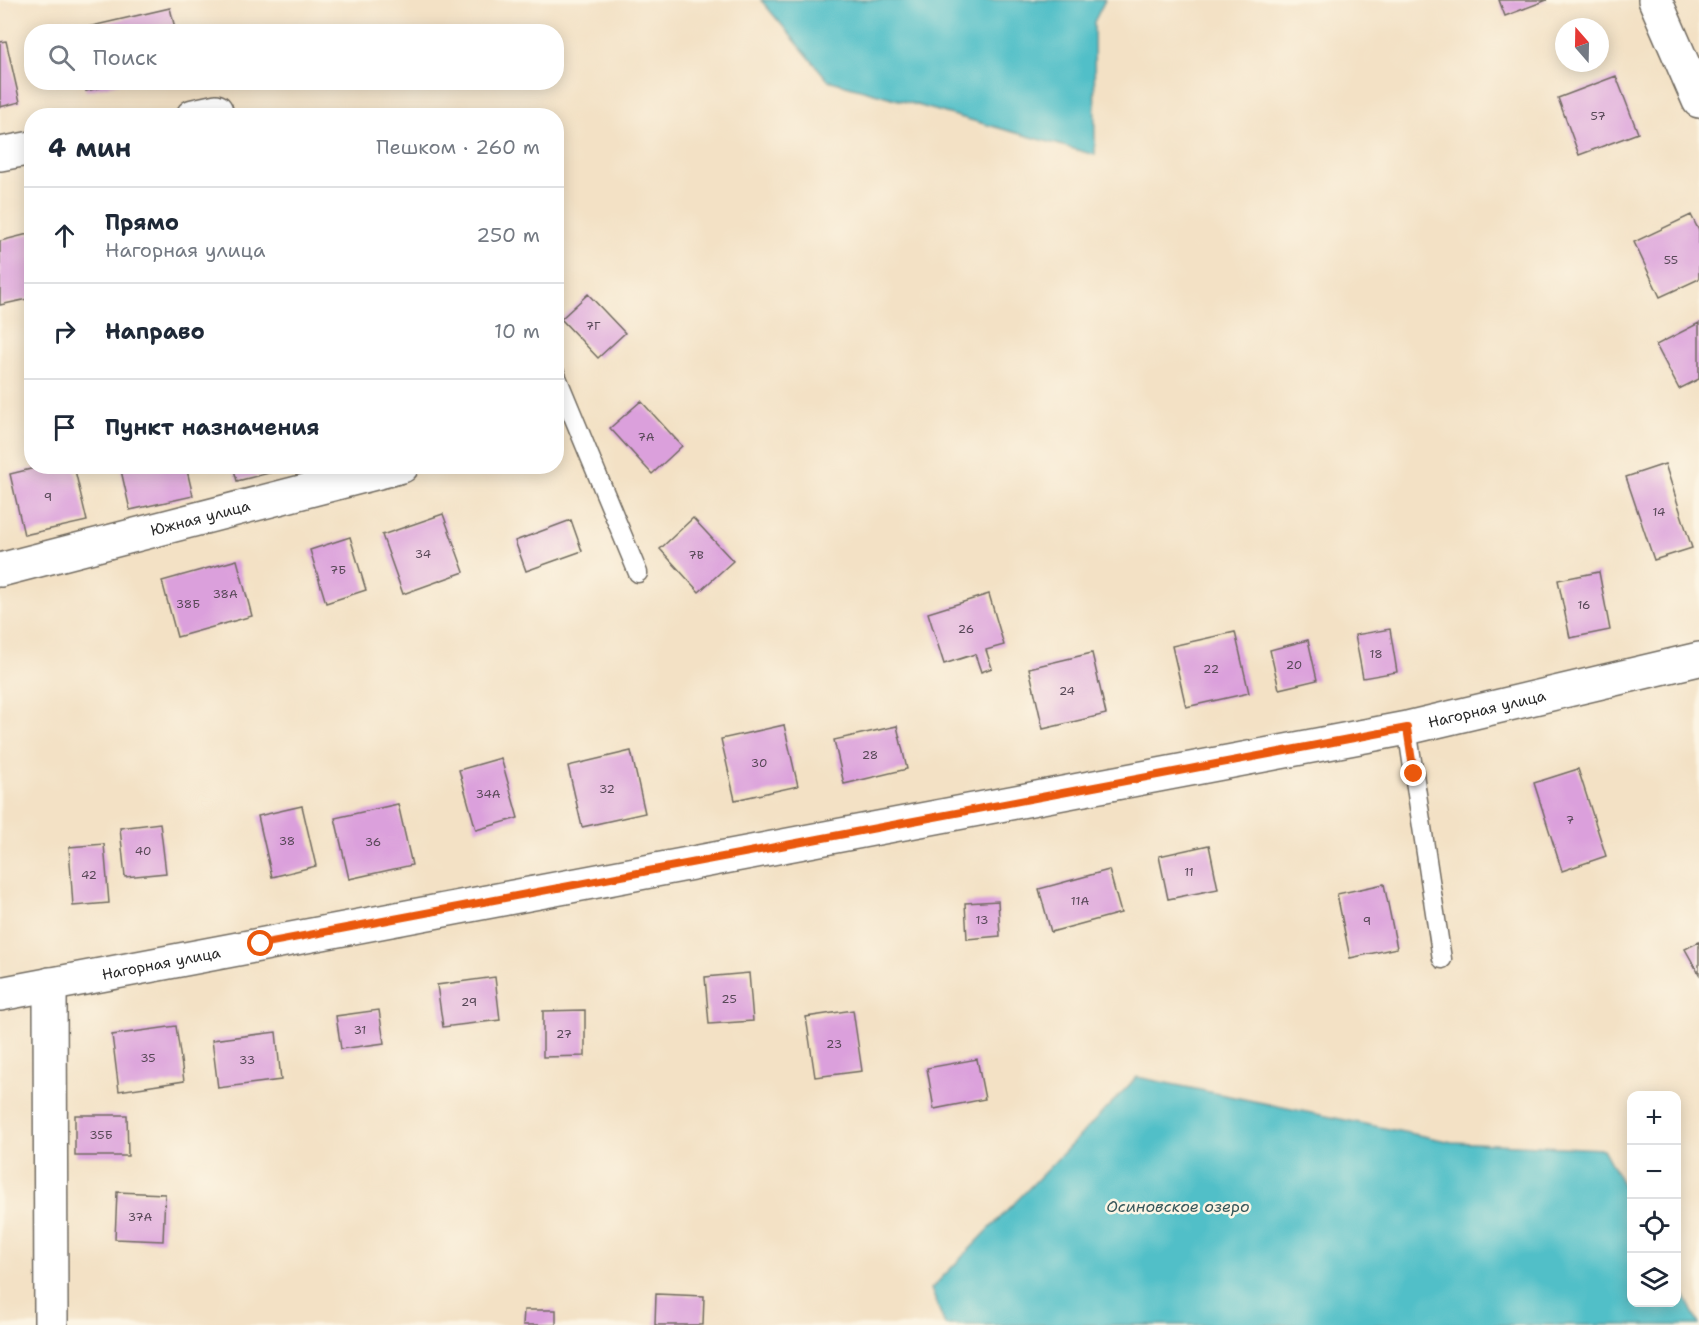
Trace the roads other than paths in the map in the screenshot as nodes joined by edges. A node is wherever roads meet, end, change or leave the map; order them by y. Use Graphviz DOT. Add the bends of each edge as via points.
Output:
graph roads {
  1 [pos="1655,0"];
  2 [pos="1699,101"];
  3 [pos="24,150"];
  4 [pos="0,154"];
  5 [pos="564,394"];
  6 [pos="371,474"];
  7 [pos="0,570"];
  8 [pos="638,573"];
  9 [pos="1699,659"];
  10 [pos="1407,728"];
  11 [pos="1442,959"];
  12 [pos="50,984"];
  13 [pos="0,994"];
  14 [pos="51,1325"];
  1 -- 2 [label="street"];
  3 -- 4 [label="street"];
  5 -- 8 [label="lane"];
  6 -- 7 [label="street, Южная улица"];
  9 -- 10 [label="street, Нагорная улица"];
  10 -- 11 [label="lane"];
  10 -- 12 [label="street, Нагорная улица"];
  12 -- 13 [label="street, Нагорная улица"];
  12 -- 14 [label="street"];
}
